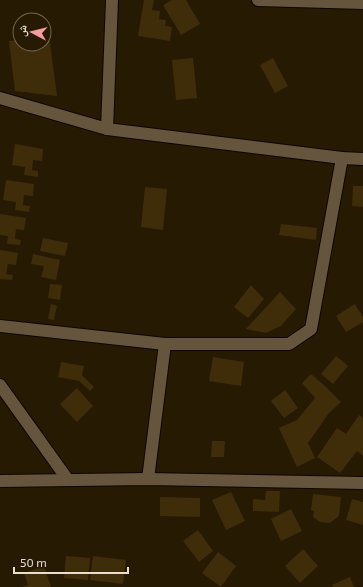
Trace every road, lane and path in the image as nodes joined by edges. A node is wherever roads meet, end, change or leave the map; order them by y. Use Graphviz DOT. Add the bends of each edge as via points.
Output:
graph roads {
  1 [pos="112,0"];
  2 [pos="260,0"];
  3 [pos="363,3"];
  4 [pos="0,98"];
  5 [pos="107,129"];
  6 [pos="342,158"];
  7 [pos="363,159"];
  8 [pos="0,326"];
  9 [pos="165,344"];
  10 [pos="0,385"];
  11 [pos="148,479"];
  12 [pos="68,480"];
  13 [pos="0,481"];
  14 [pos="363,482"];
  1 -- 5 [label="street"];
  2 -- 3 [label="street"];
  4 -- 5 [label="street"];
  5 -- 6 [label="street"];
  6 -- 7 [label="street"];
  6 -- 9 [label="street" via="311,329 288,344"];
  8 -- 9 [label="street"];
  9 -- 11 [label="street"];
  10 -- 12 [label="street"];
  11 -- 12 [label="street"];
  11 -- 14 [label="street"];
  12 -- 13 [label="street"];
}
